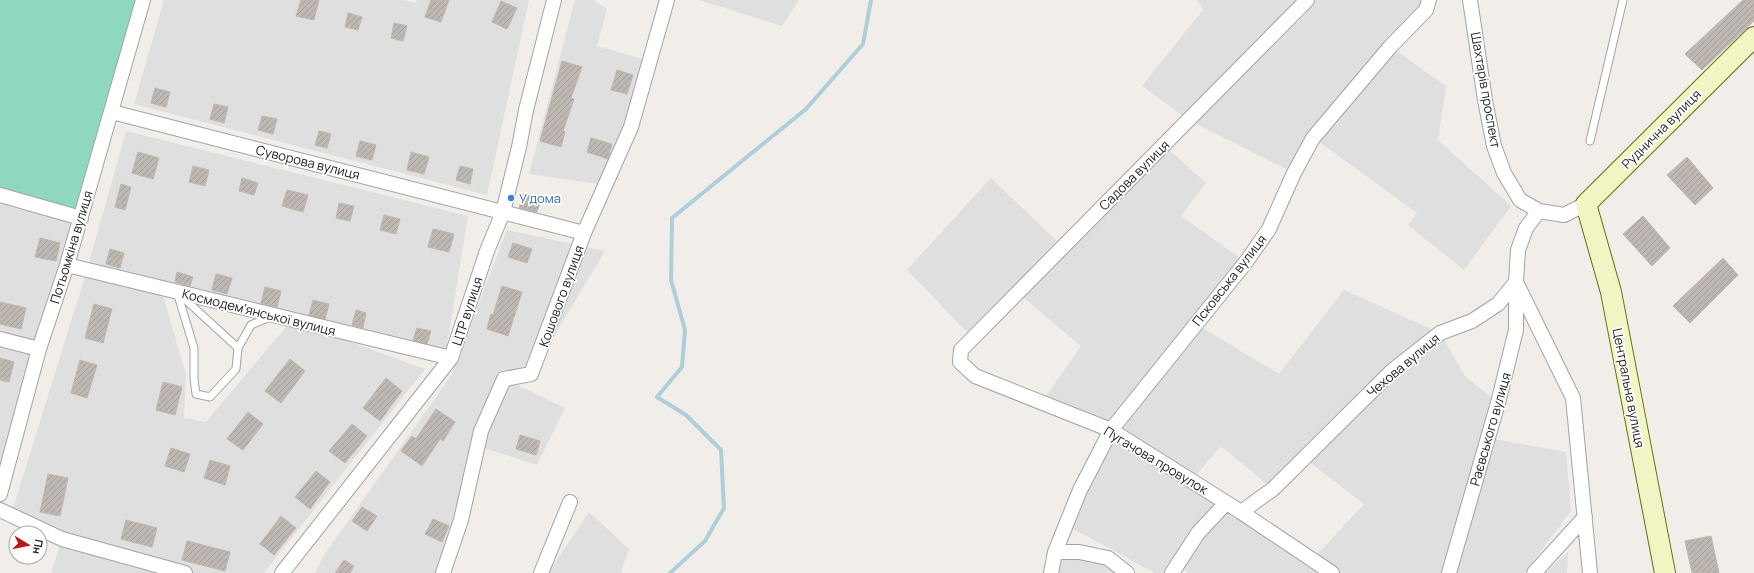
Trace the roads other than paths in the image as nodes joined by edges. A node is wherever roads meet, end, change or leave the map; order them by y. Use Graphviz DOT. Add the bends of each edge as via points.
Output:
graph roads {
  1 [pos="144,0"];
  2 [pos="554,0"];
  3 [pos="667,0"];
  4 [pos="1307,0"];
  5 [pos="1429,0"];
  6 [pos="1470,0"];
  7 [pos="1623,0"];
  8 [pos="1754,37"];
  9 [pos="112,112"];
  10 [pos="1590,141"];
  11 [pos="0,195"];
  12 [pos="1586,204"];
  13 [pos="1539,211"];
  14 [pos="503,212"];
  15 [pos="1564,215"];
  16 [pos="81,218"];
  17 [pos="584,233"];
  18 [pos="67,265"];
  19 [pos="1516,282"];
  20 [pos="177,292"];
  21 [pos="272,316"];
  22 [pos="0,339"];
  23 [pos="238,348"];
  24 [pos="39,350"];
  25 [pos="961,350"];
  26 [pos="451,358"];
  27 [pos="1111,430"];
  28 [pos="0,494"];
  29 [pos="570,502"];
  30 [pos="1226,503"];
  31 [pos="0,510"];
  32 [pos="1241,512"];
  33 [pos="1585,517"];
  34 [pos="1055,552"];
  35 [pos="185,573"];
  36 [pos="282,573"];
  37 [pos="442,573"];
  38 [pos="541,573"];
  39 [pos="1051,573"];
  40 [pos="1127,573"];
  41 [pos="1172,573"];
  42 [pos="1332,573"];
  43 [pos="1449,573"];
  44 [pos="1534,573"];
  45 [pos="1590,573"];
  46 [pos="1665,573"];
  1 -- 9 [label="street, Потьомкіна вулиця"];
  2 -- 14 [label="street, ЦТР вулиця"];
  3 -- 17 [label="street, Кошового вулиця" via="631,127"];
  4 -- 25 [label="street, Садова вулиця"];
  5 -- 27 [label="street, Псковська вулиця" via="1426,10 1390,47 1313,138 1265,235"];
  6 -- 13 [label="street, Шахтарів проспект" via="1494,146 1504,173 1520,200"];
  7 -- 10 [label="lane"];
  8 -- 12 [label="main road, Руднична вулиця"];
  9 -- 14 [label="street, Суворова вулиця"];
  9 -- 16 [label="street, Потьомкіна вулиця"];
  11 -- 16 [label="street"];
  12 -- 15 [label="street, Руднична вулиця"];
  12 -- 46 [label="main road, Центральна вулиця" via="1611,292"];
  13 -- 15 [label="street, Шахтарів проспект"];
  13 -- 19 [label="street" via="1526,228 1518,250"];
  14 -- 17 [label="street, Суворова вулиця"];
  14 -- 26 [label="street, ЦТР вулиця"];
  16 -- 18 [label="street, Потьомкіна вулиця"];
  17 -- 37 [label="street, Кошового вулиця" via="531,374 504,379 481,431 461,520"];
  18 -- 20 [label="street, Космодем'янської вулиця"];
  18 -- 24 [label="street, Потьомкіна вулиця"];
  19 -- 32 [label="street, Чехова вулиця" via="1498,304 1472,321 1440,333 1393,370 1273,489"];
  19 -- 33 [label="street" via="1573,398"];
  19 -- 43 [label="street, Раєвського вулиця" via="1516,330 1498,403"];
  20 -- 21 [label="street, Космодем'янської вулиця"];
  20 -- 23 [label="lane"];
  20 -- 23 [label="lane" via="194,348 196,394 210,397 236,369"];
  21 -- 23 [label="lane" via="252,325"];
  21 -- 26 [label="street, Космодем'янської вулиця"];
  22 -- 24 [label="street"];
  24 -- 28 [label="street, Потьомкіна вулиця"];
  25 -- 27 [label="street, Пугачова провулок" via="960,362 975,376"];
  26 -- 36 [label="street, ЦТР вулиця"];
  27 -- 30 [label="street, Пугачова провулок"];
  27 -- 34 [label="street, Псковська вулиця" via="1080,490"];
  29 -- 38 [label="street"];
  30 -- 32 [label="street, Пугачова провулок"];
  30 -- 41 [label="street" via="1198,533"];
  31 -- 35 [label="street" via="62,539"];
  32 -- 42 [label="street, Пугачова провулок"];
  33 -- 44 [label="street"];
  33 -- 45 [label="street"];
  34 -- 39 [label="street, Псковська вулиця"];
  34 -- 40 [label="street" via="1079,552 1108,558"];
}
